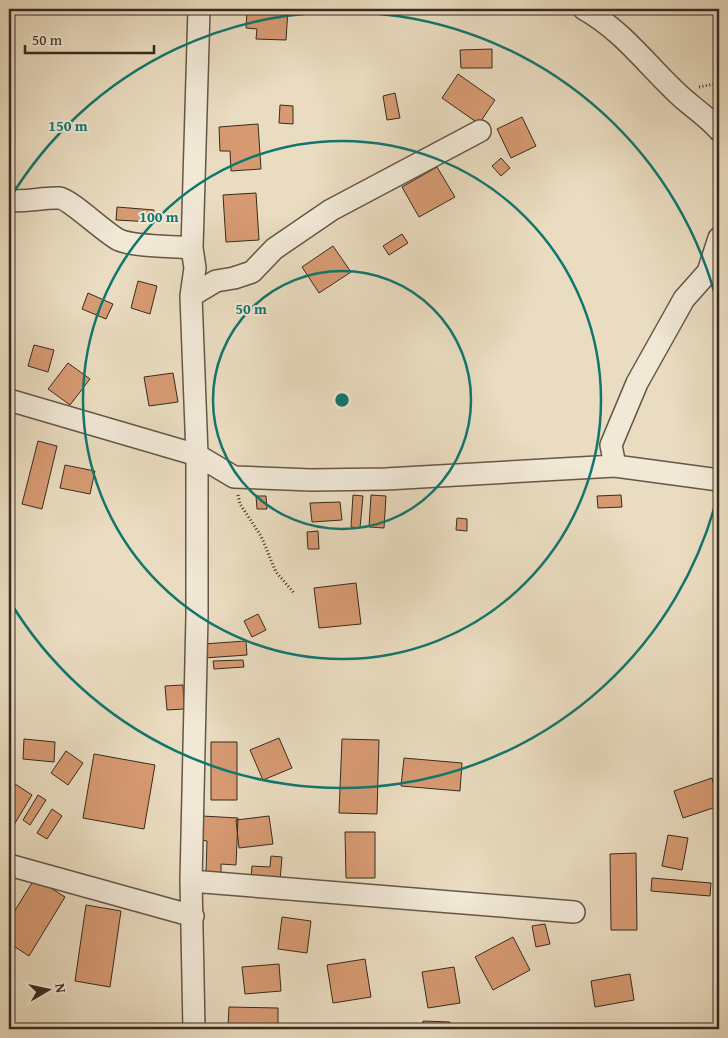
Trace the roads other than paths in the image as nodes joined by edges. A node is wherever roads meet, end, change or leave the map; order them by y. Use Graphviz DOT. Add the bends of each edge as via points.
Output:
graph roads {
  1 [pos="199,9"];
  2 [pos="584,9"];
  3 [pos="719,130"];
  4 [pos="480,131"];
  5 [pos="9,200"];
  6 [pos="719,238"];
  7 [pos="192,248"];
  8 [pos="192,296"];
  9 [pos="9,400"];
  10 [pos="197,455"];
  11 [pos="615,466"];
  12 [pos="719,480"];
  13 [pos="9,865"];
  14 [pos="191,881"];
  15 [pos="574,912"];
  16 [pos="193,916"];
  17 [pos="194,1029"];
  1 -- 7 [label="street"];
  2 -- 3 [label="street" via="632,46"];
  4 -- 8 [label="street" via="331,210 274,249 252,272 216,281"];
  5 -- 7 [label="street" via="23,203 59,198 69,201 117,239 129,243"];
  6 -- 11 [label="street" via="708,272 684,299 637,383 611,445"];
  7 -- 8 [label="street" via="195,268"];
  8 -- 10 [label="street"];
  9 -- 10 [label="street"];
  10 -- 11 [label="street" via="234,477 311,480"];
  10 -- 14 [label="street" via="198,616"];
  11 -- 12 [label="street"];
  13 -- 16 [label="street"];
  14 -- 15 [label="street"];
  14 -- 16 [label="street"];
  16 -- 17 [label="street"];
}
